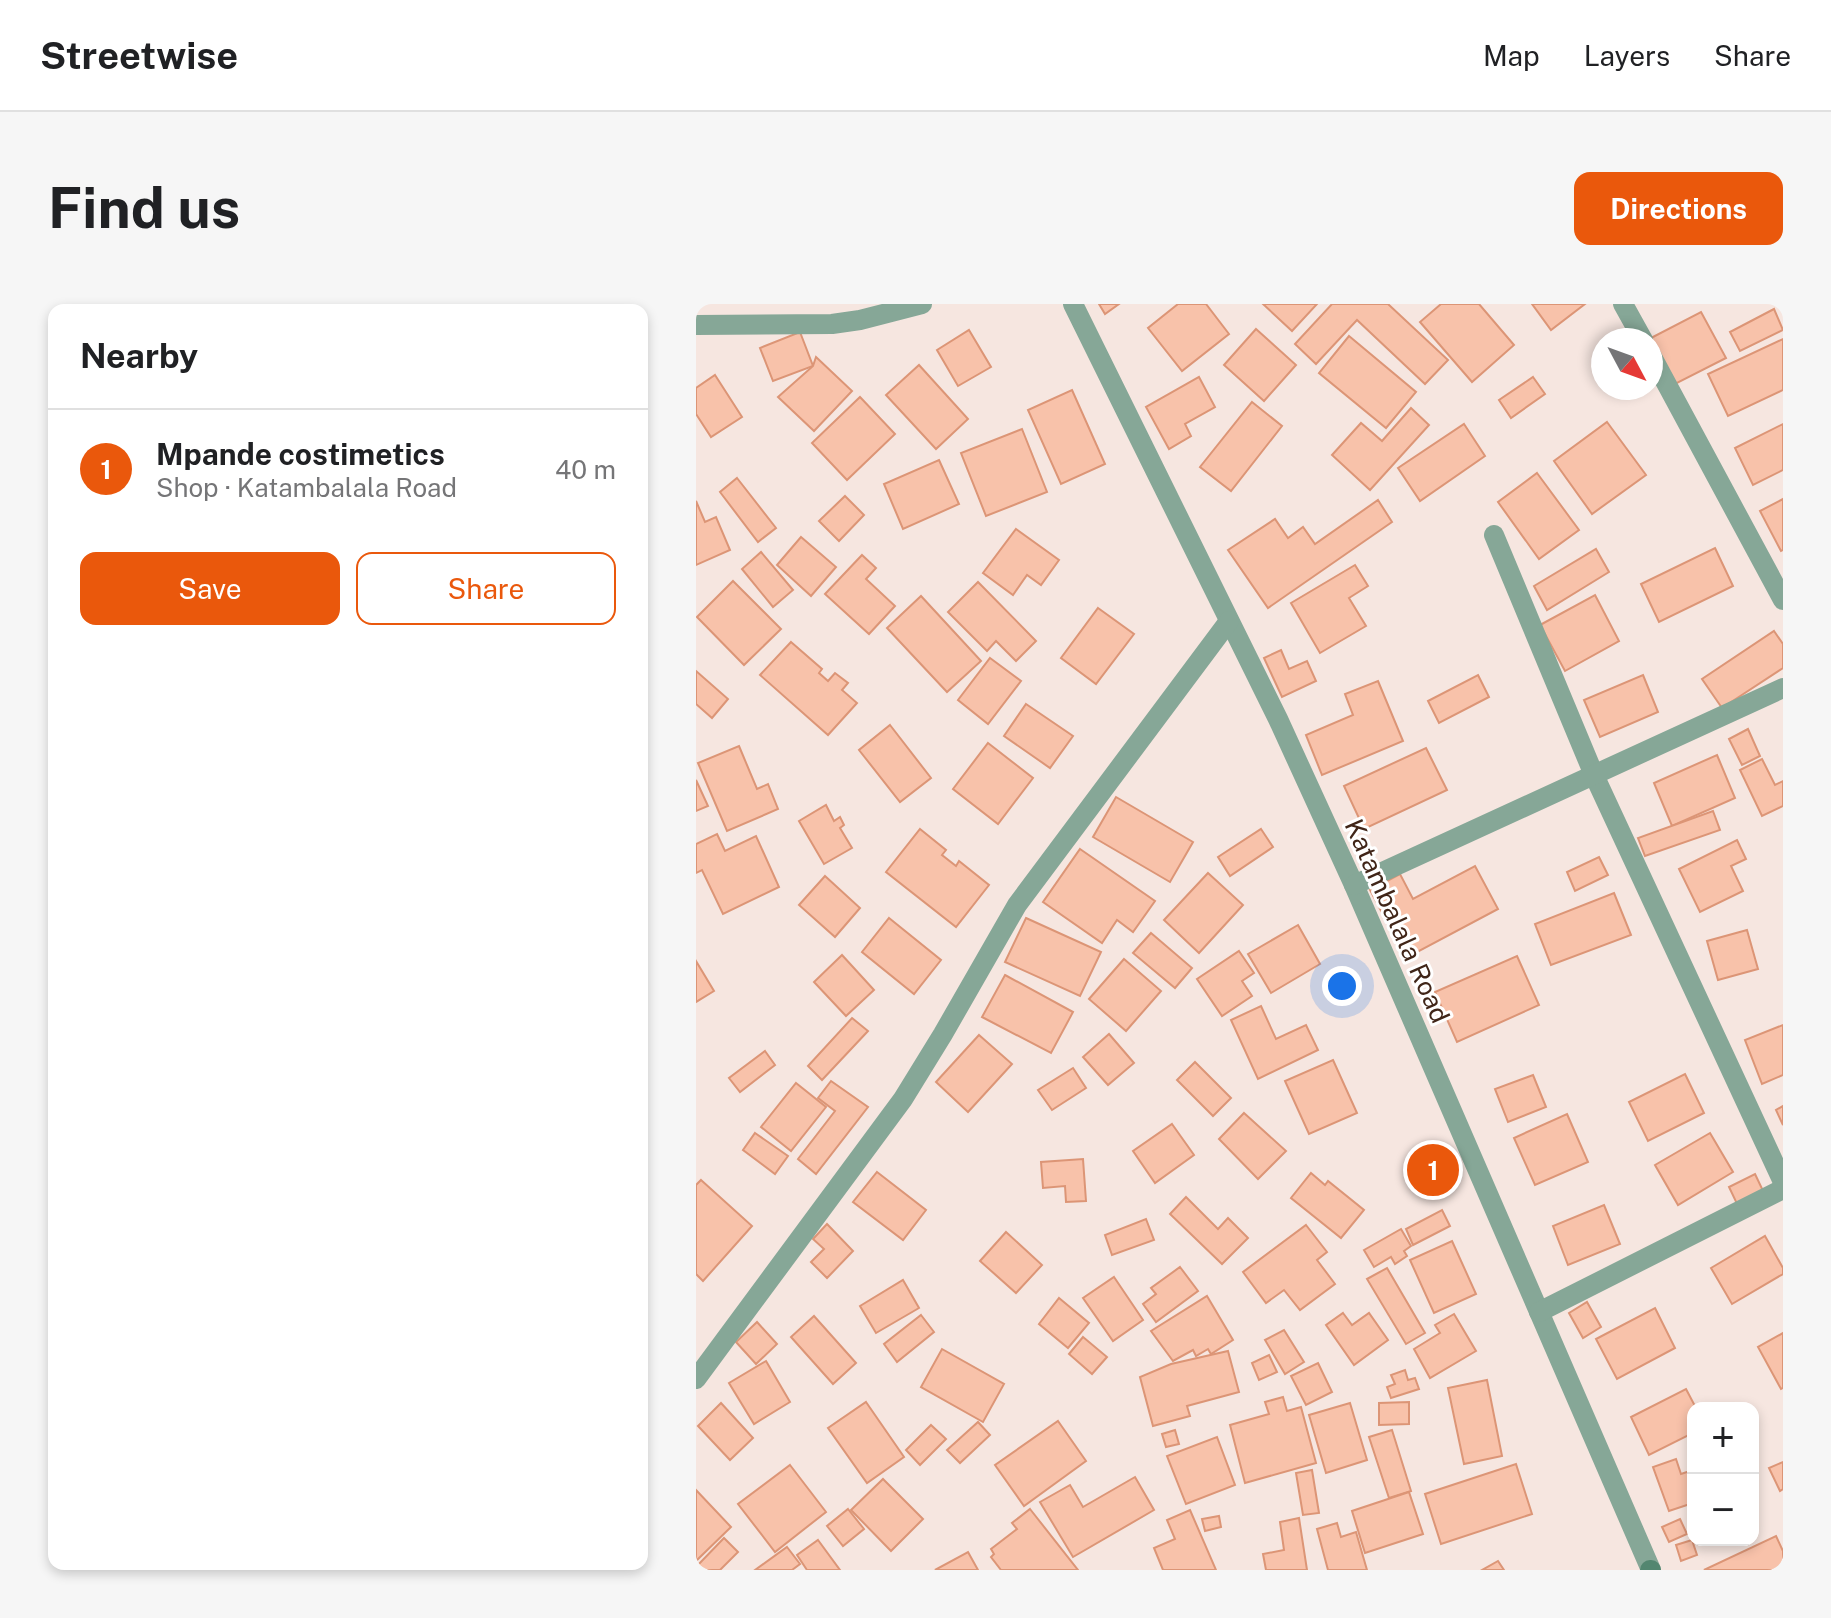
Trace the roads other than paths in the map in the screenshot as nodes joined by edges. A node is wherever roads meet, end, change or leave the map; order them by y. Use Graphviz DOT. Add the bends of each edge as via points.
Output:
graph roads {
  1 [pos="922,304"];
  2 [pos="1073,304"];
  3 [pos="1623,304"];
  4 [pos="696,325"];
  5 [pos="1636,328"];
  6 [pos="1663,377"];
  7 [pos="1494,535"];
  8 [pos="1783,600"];
  9 [pos="1229,621"];
  10 [pos="1783,688"];
  11 [pos="1594,775"];
  12 [pos="1354,885"];
  13 [pos="1783,1182"];
  14 [pos="1783,1189"];
  15 [pos="1539,1312"];
  16 [pos="696,1379"];
  17 [pos="1651,1570"];
  1 -- 4 [label="street" via="832,324"];
  2 -- 9 [label="street, Katambalala Road"];
  3 -- 5 [label="street"];
  6 -- 8 [label="street"];
  7 -- 11 [label="street"];
  9 -- 12 [label="street, Katambalala Road"];
  9 -- 16 [label="street" via="1017,905 903,1099"];
  10 -- 11 [label="street"];
  11 -- 12 [label="street"];
  11 -- 13 [label="street"];
  12 -- 15 [label="street, Katambalala Road"];
  14 -- 15 [label="street"];
  15 -- 17 [label="street, Katambalala Road"];
}
